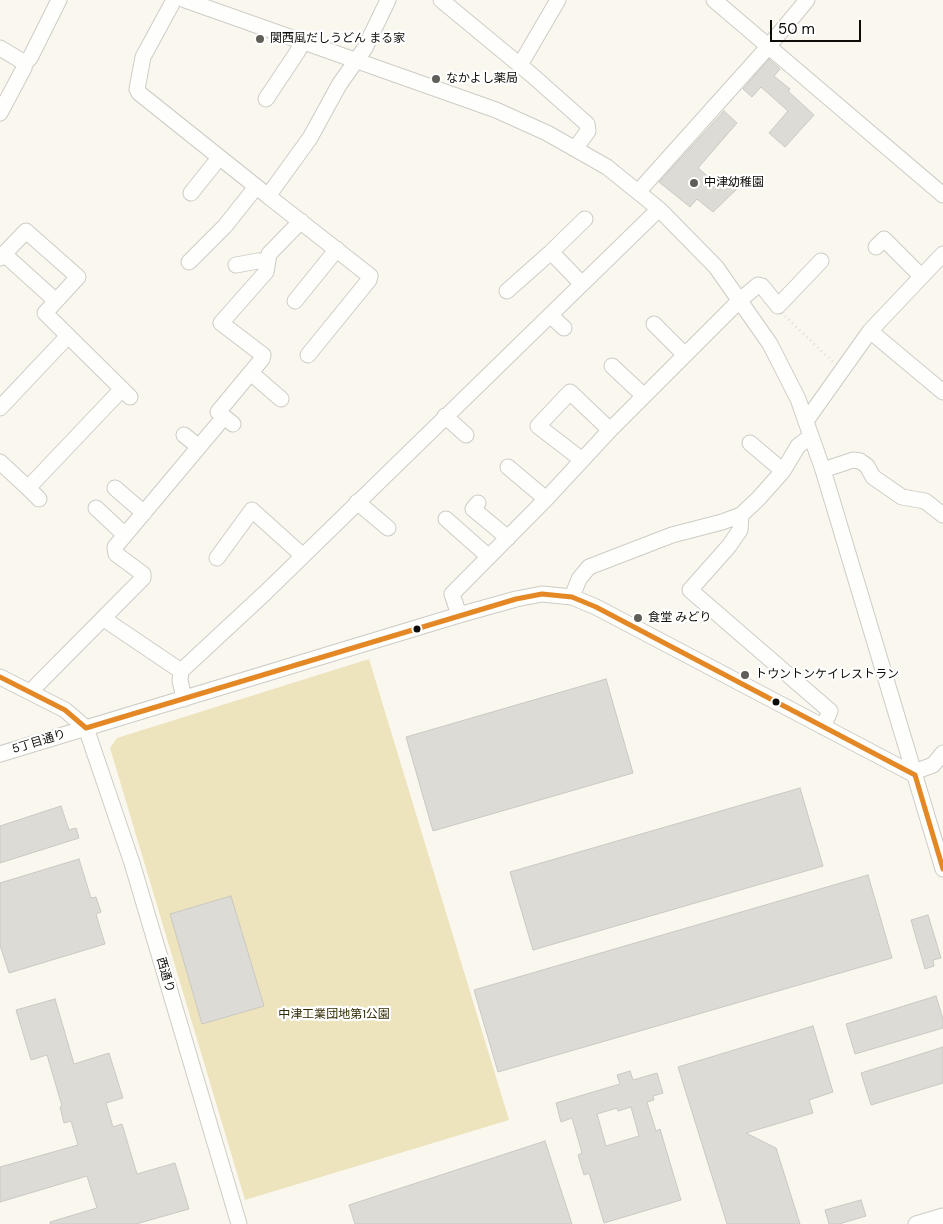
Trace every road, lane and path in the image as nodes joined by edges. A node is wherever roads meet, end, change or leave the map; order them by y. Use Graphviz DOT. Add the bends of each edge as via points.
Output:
graph roads {
  1 [pos="174,0"];
  2 [pos="185,0"];
  3 [pos="388,0"];
  4 [pos="441,0"];
  5 [pos="558,0"];
  6 [pos="714,0"];
  7 [pos="807,0"];
  8 [pos="52,7"];
  9 [pos="302,42"];
  10 [pos="768,47"];
  11 [pos="0,48"];
  12 [pos="355,61"];
  13 [pos="25,63"];
  14 [pos="520,65"];
  15 [pos="266,99"];
  16 [pos="0,113"];
  17 [pos="575,149"];
  18 [pos="219,158"];
  19 [pos="262,192"];
  20 [pos="638,192"];
  21 [pos="191,193"];
  22 [pos="943,195"];
  23 [pos="659,209"];
  24 [pos="301,221"];
  25 [pos="578,222"];
  26 [pos="876,247"];
  27 [pos="337,249"];
  28 [pos="551,252"];
  29 [pos="943,254"];
  30 [pos="2,256"];
  31 [pos="268,261"];
  32 [pos="821,261"];
  33 [pos="189,262"];
  34 [pos="236,265"];
  35 [pos="921,276"];
  36 [pos="510,284"];
  37 [pos="582,284"];
  38 [pos="297,293"];
  39 [pos="740,300"];
  40 [pos="56,301"];
  41 [pos="778,306"];
  42 [pos="550,315"];
  43 [pos="654,324"];
  44 [pos="564,328"];
  45 [pos="870,331"];
  46 [pos="67,337"];
  47 [pos="308,354"];
  48 [pos="685,355"];
  49 [pos="612,366"];
  50 [pos="842,369"];
  51 [pos="251,373"];
  52 [pos="943,392"];
  53 [pos="644,396"];
  54 [pos="281,399"];
  55 [pos="0,408"];
  56 [pos="445,416"];
  57 [pos="806,421"];
  58 [pos="610,430"];
  59 [pos="184,435"];
  60 [pos="466,435"];
  61 [pos="811,436"];
  62 [pos="750,443"];
  63 [pos="199,447"];
  64 [pos="582,460"];
  65 [pos="0,462"];
  66 [pos="508,468"];
  67 [pos="823,470"];
  68 [pos="783,471"];
  69 [pos="28,488"];
  70 [pos="115,488"];
  71 [pos="39,499"];
  72 [pos="546,499"];
  73 [pos="357,502"];
  74 [pos="478,503"];
  75 [pos="96,508"];
  76 [pos="144,513"];
  77 [pos="741,515"];
  78 [pos="943,515"];
  79 [pos="446,519"];
  80 [pos="388,528"];
  81 [pos="125,535"];
  82 [pos="508,538"];
  83 [pos="219,550"];
  84 [pos="302,556"];
  85 [pos="490,557"];
  86 [pos="572,597"];
  87 [pos="459,616"];
  88 [pos="104,618"];
  89 [pos="181,671"];
  90 [pos="0,677"];
  91 [pos="31,691"];
  92 [pos="184,699"];
  93 [pos="823,727"];
  94 [pos="86,728"];
  95 [pos="943,753"];
  96 [pos="0,754"];
  97 [pos="915,774"];
  98 [pos="940,848"];
  99 [pos="943,869"];
  100 [pos="943,1216"];
  101 [pos="239,1224"];
  102 [pos="916,1224"];
  1 -- 18 [label="street" via="143,57 136,89"];
  2 -- 9 [label="street"];
  3 -- 12 [label="street" via="365,48"];
  4 -- 14 [label="street"];
  5 -- 14 [label="street" via="548,25"];
  6 -- 10 [label="street"];
  7 -- 10 [label="street"];
  8 -- 13 [label="street"];
  9 -- 12 [label="street"];
  9 -- 15 [label="street"];
  10 -- 20 [label="street"];
  10 -- 22 [label="street"];
  11 -- 13 [label="street"];
  12 -- 17 [label="street" via="496,110"];
  12 -- 19 [label="street" via="310,138"];
  13 -- 16 [label="street"];
  14 -- 17 [label="street" via="587,124 588,131"];
  17 -- 20 [label="street" via="607,167"];
  18 -- 19 [label="street"];
  18 -- 21 [label="street"];
  19 -- 24 [label="street"];
  19 -- 33 [label="street" via="225,226 212,233"];
  20 -- 23 [label="street"];
  23 -- 37 [label="street"];
  23 -- 39 [label="street" via="716,267"];
  24 -- 27 [label="street"];
  24 -- 31 [label="street" via="269,254"];
  25 -- 28 [label="street"];
  26 -- 35 [label="street" via="884,239"];
  27 -- 38 [label="street"];
  27 -- 47 [label="street" via="370,276 369,280 328,322"];
  28 -- 36 [label="street"];
  28 -- 37 [label="street"];
  29 -- 35 [label="street"];
  30 -- 40 [label="street"];
  30 -- 40 [label="street" via="26,231 78,277"];
  31 -- 34 [label="street"];
  31 -- 51 [label="street" via="266,272 221,322 263,355"];
  32 -- 41 [label="street"];
  35 -- 45 [label="street"];
  37 -- 42 [label="street"];
  39 -- 41 [label="street" via="758,285"];
  39 -- 48 [label="street"];
  39 -- 57 [label="street" via="770,344"];
  40 -- 46 [label="street" via="45,313"];
  41 -- 50 [label="path" via="826,357"];
  42 -- 44 [label="street"];
  42 -- 56 [label="street" via="496,359"];
  43 -- 48 [label="street"];
  45 -- 50 [label="street"];
  45 -- 52 [label="street"];
  46 -- 55 [label="street"];
  46 -- 69 [label="street" via="126,393"];
  48 -- 53 [label="street"];
  49 -- 53 [label="street"];
  50 -- 57 [label="street"];
  51 -- 54 [label="street"];
  51 -- 63 [label="street" via="218,412 228,420"];
  53 -- 58 [label="street"];
  56 -- 60 [label="street"];
  56 -- 73 [label="street" via="422,446"];
  57 -- 61 [label="street"];
  58 -- 64 [label="street"];
  58 -- 64 [label="street" via="570,392 538,426"];
  59 -- 63 [label="street"];
  61 -- 67 [label="street"];
  61 -- 68 [label="street" via="798,446"];
  62 -- 68 [label="street"];
  63 -- 76 [label="street"];
  64 -- 72 [label="street"];
  65 -- 69 [label="street"];
  66 -- 72 [label="street"];
  67 -- 78 [label="street" via="853,460 860,461 873,477 902,498 925,501"];
  67 -- 97 [label="street"];
  68 -- 77 [label="street"];
  69 -- 71 [label="street"];
  70 -- 76 [label="street"];
  72 -- 82 [label="street"];
  73 -- 80 [label="street"];
  73 -- 84 [label="street"];
  74 -- 82 [label="street" via="473,509"];
  75 -- 81 [label="street"];
  76 -- 81 [label="street"];
  77 -- 86 [label="street" via="672,535 589,567 579,579"];
  77 -- 93 [label="street" via="740,530 690,590 830,711"];
  79 -- 85 [label="street" via="454,533"];
  81 -- 88 [label="street" via="115,547 116,554 143,574 143,578"];
  82 -- 85 [label="street"];
  83 -- 84 [label="street" via="256,506"];
  84 -- 89 [label="street"];
  85 -- 87 [label="street" via="452,594"];
  86 -- 87 [label="street, 5丁目通り" via="542,594"];
  86 -- 93 [label="street, 5丁目通り"];
  87 -- 92 [label="street, 5丁目通り"];
  88 -- 89 [label="street"];
  88 -- 91 [label="street"];
  89 -- 92 [label="street"];
  90 -- 91 [label="street"];
  91 -- 94 [label="street" via="65,710"];
  92 -- 94 [label="street, 5丁目通り"];
  93 -- 97 [label="street, 5丁目通り"];
  94 -- 96 [label="street, 5丁目通り"];
  94 -- 101 [label="street, 西通り" via="132,863"];
  95 -- 97 [label="street" via="933,765"];
  97 -- 98 [label="street"];
  98 -- 99 [label="street"];
  100 -- 102 [label="street"];
}
